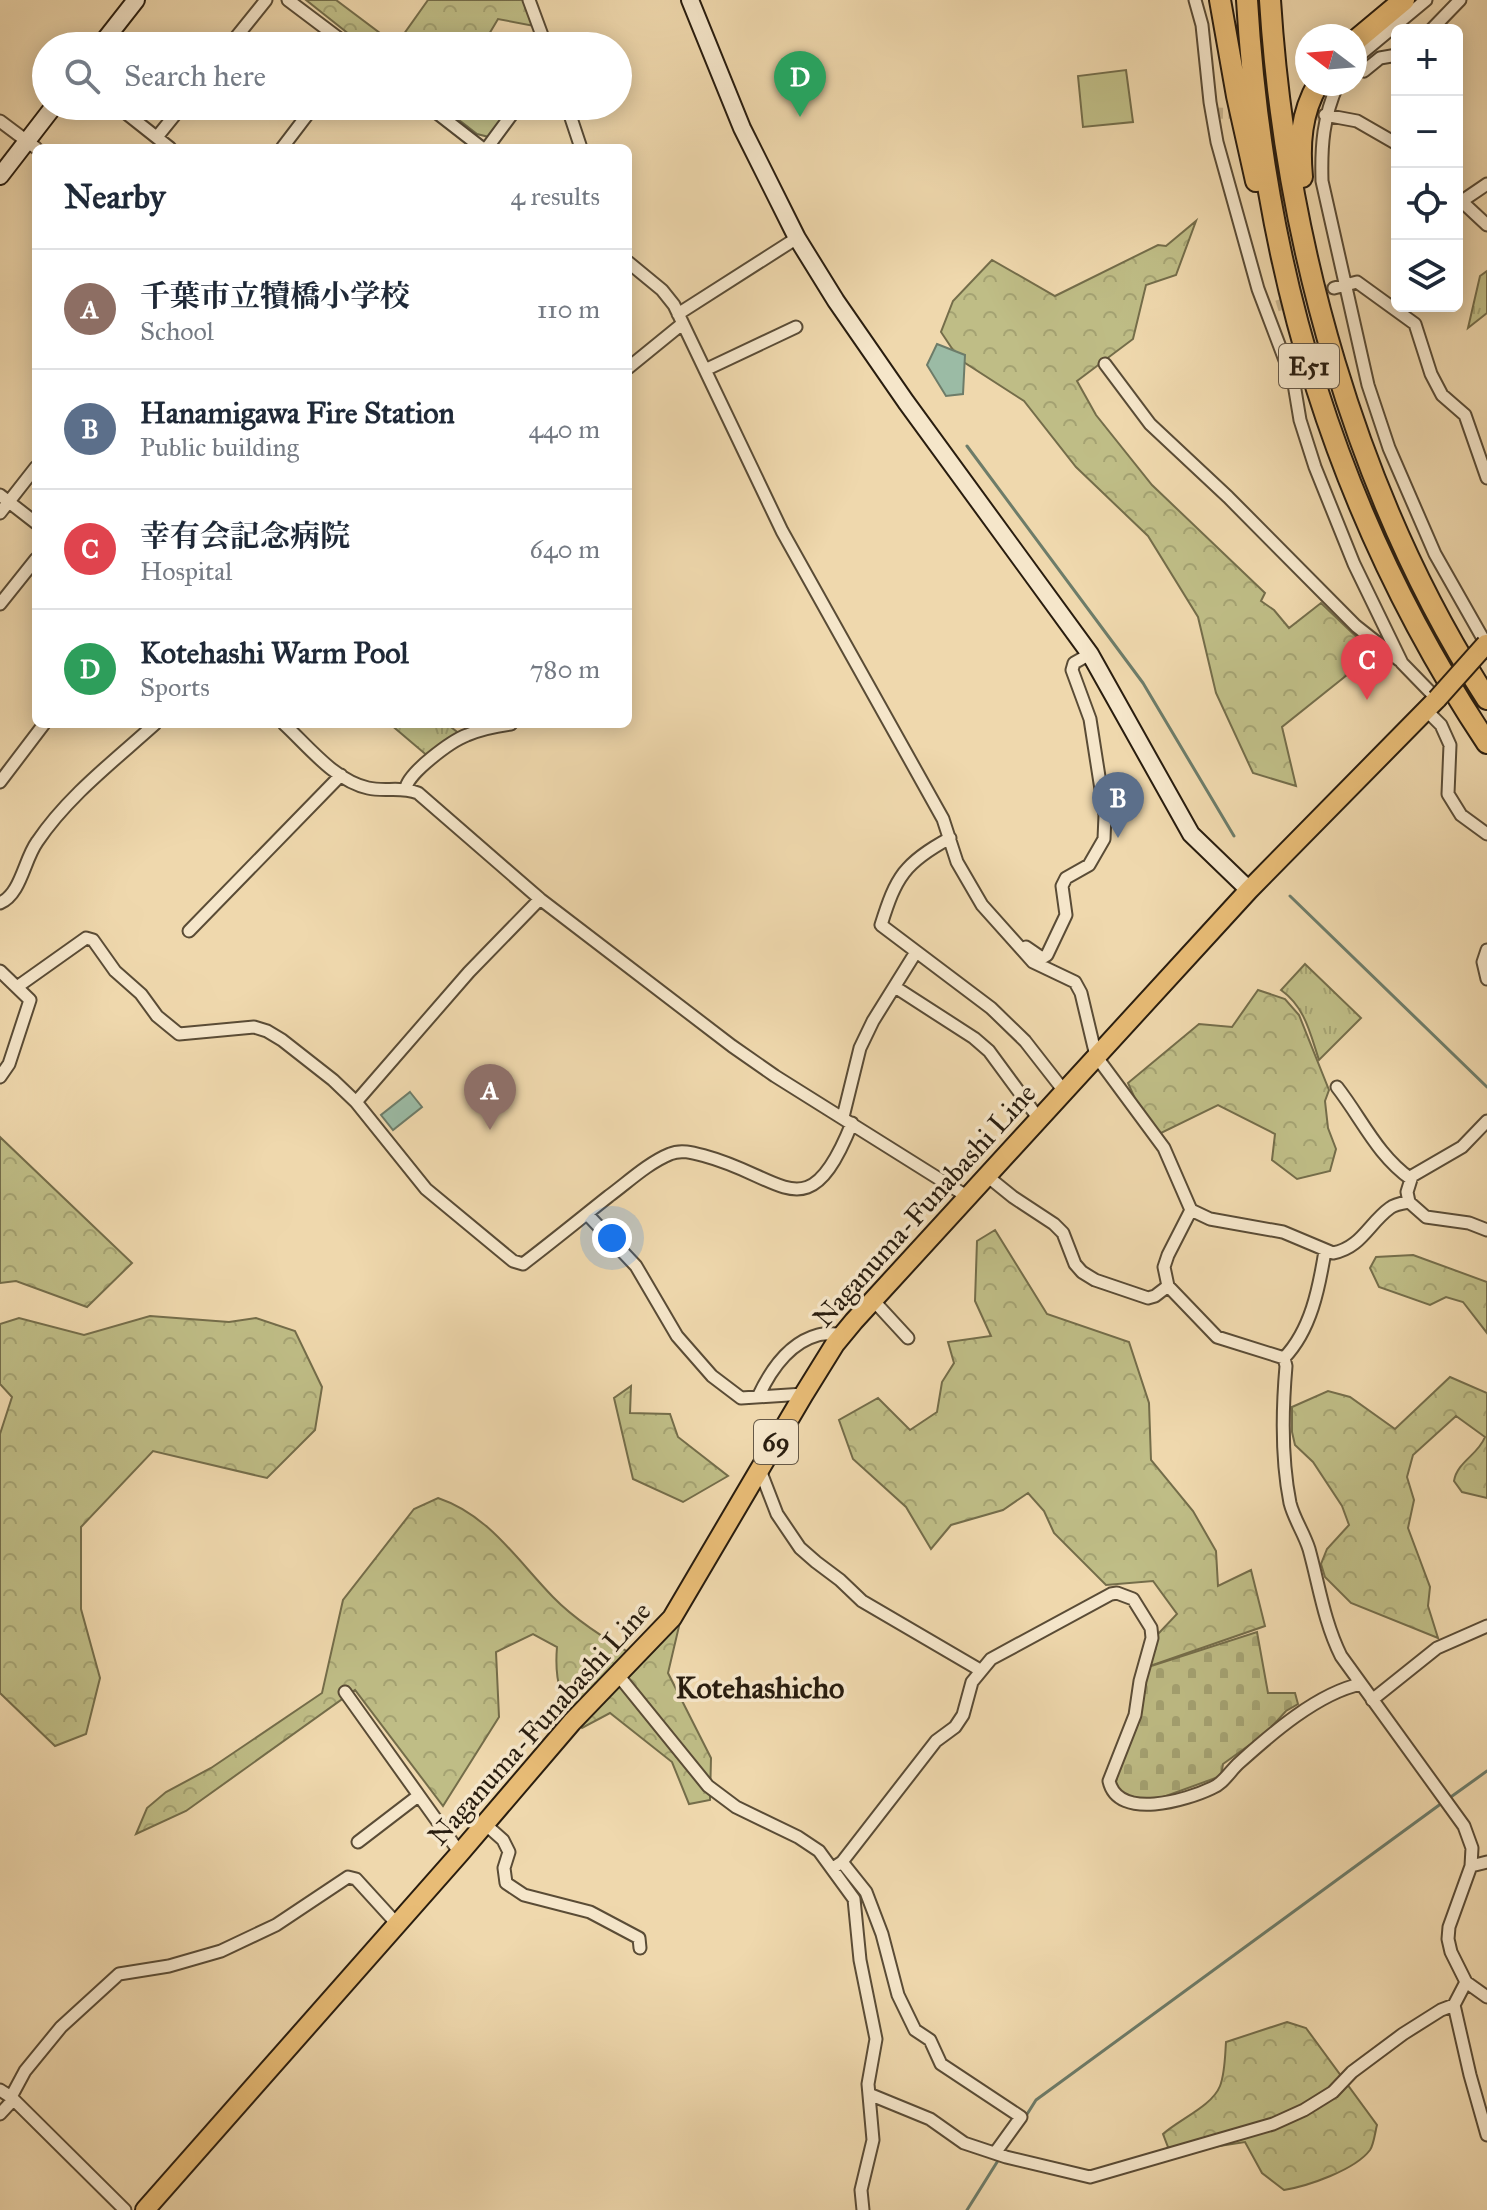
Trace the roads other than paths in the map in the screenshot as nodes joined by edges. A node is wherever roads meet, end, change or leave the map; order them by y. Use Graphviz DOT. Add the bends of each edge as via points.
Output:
graph roads {
  1 [pos="136,0"];
  2 [pos="266,0"];
  3 [pos="288,0"];
  4 [pos="529,0"];
  5 [pos="690,0"];
  6 [pos="1195,0"];
  7 [pos="1220,0"];
  8 [pos="1247,0"];
  9 [pos="1270,0"];
  10 [pos="1404,0"];
  11 [pos="1426,0"];
  12 [pos="1460,0"];
  13 [pos="1437,24"];
  14 [pos="1367,31"];
  15 [pos="111,32"];
  16 [pos="240,32"];
  17 [pos="330,32"];
  18 [pos="541,32"];
  19 [pos="1367,52"];
  20 [pos="1391,56"];
  21 [pos="1367,69"];
  22 [pos="1312,96"];
  23 [pos="1333,96"];
  24 [pos="1325,115"];
  25 [pos="46,120"];
  26 [pos="135,120"];
  27 [pos="171,120"];
  28 [pos="303,120"];
  29 [pos="447,120"];
  30 [pos="507,120"];
  31 [pos="572,120"];
  32 [pos="0,121"];
  33 [pos="157,137"];
  34 [pos="1391,141"];
  35 [pos="33,144"];
  36 [pos="165,144"];
  37 [pos="285,144"];
  38 [pos="479,144"];
  39 [pos="487,144"];
  40 [pos="580,144"];
  41 [pos="32,145"];
  42 [pos="0,176"];
  43 [pos="1487,184"];
  44 [pos="1463,197"];
  45 [pos="1463,203"];
  46 [pos="1487,225"];
  47 [pos="797,238"];
  48 [pos="632,265"];
  49 [pos="1286,280"];
  50 [pos="1347,285"];
  51 [pos="1334,288"];
  52 [pos="680,319"];
  53 [pos="796,327"];
  54 [pos="632,364"];
  55 [pos="1105,364"];
  56 [pos="705,370"];
  57 [pos="1353,417"];
  58 [pos="32,471"];
  59 [pos="1487,478"];
  60 [pos="4,498"];
  61 [pos="0,513"];
  62 [pos="32,520"];
  63 [pos="32,564"];
  64 [pos="0,604"];
  65 [pos="1487,644"];
  66 [pos="1090,654"];
  67 [pos="1402,663"];
  68 [pos="1484,692"];
  69 [pos="1461,704"];
  70 [pos="1432,705"];
  71 [pos="41,728"];
  72 [pos="151,728"];
  73 [pos="288,728"];
  74 [pos="486,728"];
  75 [pos="1487,743"];
  76 [pos="1487,757"];
  77 [pos="341,775"];
  78 [pos="0,782"];
  79 [pos="406,788"];
  80 [pos="1487,834"];
  81 [pos="950,838"];
  82 [pos="1249,890"];
  83 [pos="540,899"];
  84 [pos="0,903"];
  85 [pos="189,931"];
  86 [pos="1011,938"];
  87 [pos="1487,950"];
  88 [pos="916,952"];
  89 [pos="0,971"];
  90 [pos="1487,979"];
  91 [pos="17,987"];
  92 [pos="895,987"];
  93 [pos="1096,1056"];
  94 [pos="0,1077"];
  95 [pos="1337,1087"];
  96 [pos="1064,1091"];
  97 [pos="356,1102"];
  98 [pos="1039,1119"];
  99 [pos="847,1120"];
  100 [pos="1487,1121"];
  101 [pos="987,1176"];
  102 [pos="1411,1179"];
  103 [pos="968,1197"];
  104 [pos="1409,1202"];
  105 [pos="1191,1210"];
  106 [pos="587,1214"];
  107 [pos="1487,1230"];
  108 [pos="1325,1251"];
  109 [pos="1168,1286"];
  110 [pos="873,1300"];
  111 [pos="843,1334"];
  112 [pos="908,1338"];
  113 [pos="1284,1358"];
  114 [pos="804,1394"];
  115 [pos="758,1397"];
  116 [pos="760,1470"];
  117 [pos="1487,1626"];
  118 [pos="980,1670"];
  119 [pos="618,1675"];
  120 [pos="1361,1684"];
  121 [pos="345,1692"];
  122 [pos="1372,1700"];
  123 [pos="418,1796"];
  124 [pos="485,1824"];
  125 [pos="358,1842"];
  126 [pos="460,1853"];
  127 [pos="1487,1862"];
  128 [pos="838,1865"];
  129 [pos="1471,1866"];
  130 [pos="397,1924"];
  131 [pos="640,1948"];
  132 [pos="1466,1982"];
  133 [pos="1487,1997"];
  134 [pos="1454,2005"];
  135 [pos="869,2094"];
  136 [pos="8,2096"];
  137 [pos="0,2114"];
  138 [pos="1487,2135"];
  139 [pos="1000,2155"];
  140 [pos="125,2210"];
  141 [pos="145,2210"];
  142 [pos="863,2210"];
  1 -- 15 [label="street"];
  2 -- 16 [label="street"];
  3 -- 17 [label="street"];
  4 -- 18 [label="street"];
  5 -- 47 [label="street" via="742,128"];
  6 -- 67 [label="street" via="1217,142 1237,221 1272,307 1300,420 1329,505"];
  7 -- 49 [label="highway" via="1253,171"];
  8 -- 49 [label="highway, E51" via="1257,110"];
  9 -- 57 [label="highway, E51" via="1273,58 1303,247"];
  10 -- 14 [label="highway"];
  11 -- 19 [label="street"];
  12 -- 13 [label="street"];
  20 -- 21 [label="street"];
  22 -- 57 [label="highway" via="1302,129 1302,174 1321,285"];
  23 -- 24 [label="street"];
  24 -- 34 [label="street" via="1357,121"];
  24 -- 50 [label="street" via="1322,181"];
  25 -- 35 [label="street"];
  26 -- 33 [label="street"];
  27 -- 33 [label="street"];
  28 -- 37 [label="street"];
  29 -- 38 [label="street"];
  30 -- 39 [label="street"];
  31 -- 40 [label="street"];
  32 -- 41 [label="street"];
  33 -- 36 [label="street"];
  41 -- 42 [label="street"];
  43 -- 44 [label="street"];
  45 -- 46 [label="street"];
  47 -- 52 [label="street"];
  47 -- 66 [label="street" via="906,402"];
  48 -- 52 [label="street" via="662,290"];
  49 -- 69 [label="highway, E51" via="1327,424 1360,510 1411,618"];
  50 -- 51 [label="street"];
  50 -- 59 [label="street" via="1357,282 1415,324 1442,395 1465,415"];
  50 -- 65 [label="street" via="1368,385 1389,448 1435,554"];
  52 -- 54 [label="street"];
  52 -- 56 [label="street"];
  53 -- 56 [label="street"];
  55 -- 67 [label="street" via="1150,424 1356,626"];
  56 -- 81 [label="street" via="782,531"];
  57 -- 68 [label="highway, E51" via="1408,556"];
  58 -- 60 [label="street"];
  60 -- 61 [label="street"];
  60 -- 62 [label="street"];
  63 -- 64 [label="street"];
  65 -- 70 [label="main road, Naganuma-Funabashi Line / 69, bridge"];
  66 -- 82 [label="street" via="1191,834"];
  66 -- 86 [label="street" via="1072,670 1090,719 1104,839 1089,865 1062,886 1066,915 1047,955 1042,958"];
  67 -- 70 [label="street"];
  69 -- 75 [label="highway, E51"];
  69 -- 76 [label="highway"];
  70 -- 80 [label="street" via="1450,745 1448,794 1461,815"];
  70 -- 82 [label="main road, Naganuma-Funabashi Line / 69"];
  71 -- 78 [label="street"];
  72 -- 84 [label="street" via="54,817 29,853 14,892"];
  73 -- 77 [label="street"];
  74 -- 79 [label="street" via="455,741 409,777"];
  77 -- 79 [label="street" via="372,789"];
  77 -- 85 [label="street"];
  79 -- 83 [label="street"];
  81 -- 86 [label="street" via="968,884"];
  81 -- 88 [label="street" via="900,876 881,925"];
  82 -- 93 [label="main road, Naganuma-Funabashi Line / 69"];
  83 -- 97 [label="street"];
  83 -- 99 [label="street" via="732,1046"];
  86 -- 93 [label="street" via="1033,962 1075,982"];
  87 -- 90 [label="street"];
  88 -- 92 [label="street"];
  88 -- 96 [label="street" via="991,1008"];
  89 -- 91 [label="street"];
  91 -- 94 [label="street" via="30,1000"];
  91 -- 97 [label="street" via="86,938 93,940 115,971 179,1034 254,1027 267,1031"];
  92 -- 98 [label="street" via="989,1051"];
  92 -- 99 [label="street" via="860,1048"];
  93 -- 96 [label="main road, Naganuma-Funabashi Line / 69"];
  93 -- 105 [label="street" via="1164,1148"];
  95 -- 102 [label="street" via="1373,1143"];
  96 -- 98 [label="main road, Naganuma-Funabashi Line / 69"];
  97 -- 106 [label="street" via="426,1189 513,1261 523,1264"];
  98 -- 101 [label="main road, Naganuma-Funabashi Line / 69"];
  99 -- 103 [label="street"];
  99 -- 106 [label="street" via="829,1170 805,1189 781,1188 688,1152 671,1153"];
  100 -- 102 [label="street" via="1462,1147"];
  101 -- 103 [label="main road, Naganuma-Funabashi Line / 69"];
  101 -- 109 [label="street" via="1054,1224 1068,1242 1075,1264 1095,1280 1148,1298"];
  102 -- 104 [label="street"];
  103 -- 110 [label="main road, Naganuma-Funabashi Line / 69"];
  104 -- 107 [label="street" via="1426,1217"];
  104 -- 108 [label="street" via="1389,1209 1351,1247"];
  105 -- 108 [label="street" via="1210,1219 1283,1232"];
  105 -- 109 [label="street" via="1164,1267"];
  106 -- 115 [label="street" via="636,1266 677,1336 712,1376 741,1398"];
  108 -- 113 [label="street" via="1317,1300"];
  109 -- 113 [label="street" via="1217,1337"];
  110 -- 111 [label="main road, Naganuma-Funabashi Line / 69"];
  110 -- 112 [label="street"];
  111 -- 114 [label="main road, Naganuma-Funabashi Line / 69"];
  111 -- 115 [label="street" via="817,1335 785,1354"];
  113 -- 120 [label="street" via="1283,1436 1291,1505 1309,1547 1334,1643"];
  114 -- 115 [label="street"];
  114 -- 116 [label="main road, Naganuma-Funabashi Line / 69"];
  116 -- 118 [label="street" via="777,1514 800,1548 862,1601"];
  116 -- 119 [label="main road, Naganuma-Funabashi Line / 69" via="672,1618"];
  117 -- 122 [label="street" via="1437,1648"];
  118 -- 120 [label="street" via="998,1654 1111,1594 1133,1599 1152,1638 1135,1715 1109,1781 1115,1794 1146,1805 1216,1787 1280,1726"];
  118 -- 128 [label="street" via="955,1727 936,1741"];
  119 -- 124 [label="main road, Naganuma-Funabashi Line / 69"];
  119 -- 128 [label="street" via="708,1786"];
  120 -- 122 [label="street"];
  121 -- 123 [label="street"];
  122 -- 129 [label="street" via="1464,1826 1472,1848"];
  123 -- 125 [label="street"];
  123 -- 126 [label="street"];
  124 -- 126 [label="main road, Naganuma-Funabashi Line / 69"];
  124 -- 131 [label="street" via="509,1852 506,1883 524,1895 590,1912 639,1938"];
  126 -- 130 [label="main road, Naganuma-Funabashi Line / 69"];
  127 -- 129 [label="street"];
  128 -- 135 [label="street" via="854,1899 876,2039"];
  128 -- 139 [label="street" via="866,1892 898,1995 915,2030 930,2040 941,2064 1021,2117"];
  129 -- 132 [label="street" via="1448,1939"];
  130 -- 136 [label="street" via="356,1879 348,1877 276,1925 221,1951 119,1974 61,2027"];
  130 -- 141 [label="main road, Naganuma-Funabashi Line / 69"];
  132 -- 133 [label="street"];
  132 -- 134 [label="street"];
  134 -- 138 [label="street"];
  134 -- 139 [label="street" via="1403,2034 1333,2092 1273,2124 1090,2177"];
  135 -- 139 [label="street" via="930,2119 964,2143"];
  135 -- 142 [label="street" via="873,2140 861,2190"];
  136 -- 137 [label="street"];
  136 -- 140 [label="street"];
}
